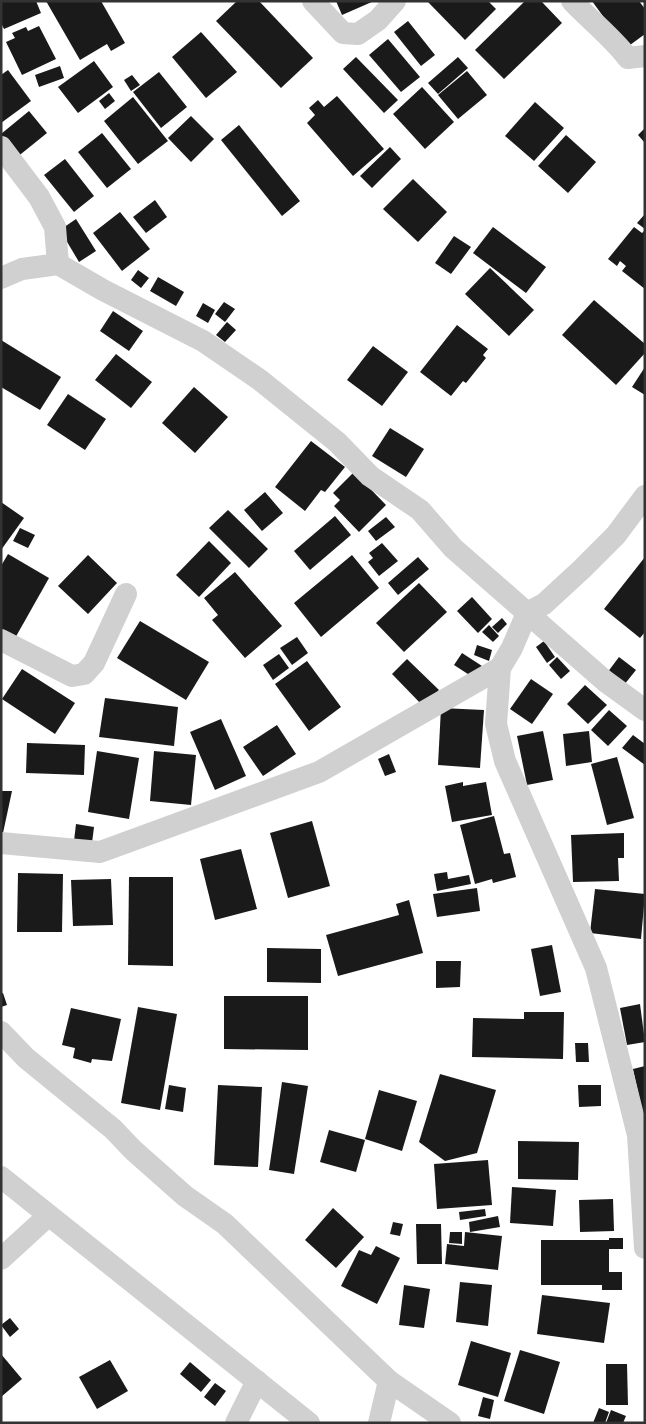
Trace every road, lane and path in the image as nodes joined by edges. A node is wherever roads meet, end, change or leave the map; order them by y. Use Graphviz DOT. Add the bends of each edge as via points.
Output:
graph roads {
  1 [pos="313,1"];
  2 [pos="395,1"];
  3 [pos="572,1"];
  4 [pos="645,56"];
  5 [pos="1,147"];
  6 [pos="58,264"];
  7 [pos="2,279"];
  8 [pos="645,496"];
  9 [pos="126,594"];
  10 [pos="527,613"];
  11 [pos="1,640"];
  12 [pos="500,668"];
  13 [pos="645,710"];
  14 [pos="1,843"];
  15 [pos="1,1032"];
  16 [pos="641,1135"];
  17 [pos="1,1177"];
  18 [pos="48,1216"];
  19 [pos="645,1248"];
  20 [pos="1,1259"];
  21 [pos="257,1381"];
  22 [pos="389,1381"];
  23 [pos="236,1423"];
  24 [pos="309,1423"];
  25 [pos="379,1423"];
  26 [pos="450,1423"];
  1 -- 2 [label="street" via="343,33 358,34 378,20"];
  3 -- 4 [label="street" via="596,27 612,38 628,58"];
  5 -- 6 [label="street" via="39,197 55,226"];
  6 -- 7 [label="street" via="22,269"];
  6 -- 10 [label="street" via="203,341 260,380 337,442 370,476 420,510 454,548"];
  8 -- 10 [label="street" via="616,535 588,563 544,604"];
  9 -- 11 [label="street" via="94,663 84,674 72,676"];
  10 -- 12 [label="street"];
  10 -- 13 [label="street" via="605,681"];
  12 -- 14 [label="street" via="319,772 100,852"];
  12 -- 16 [label="street" via="496,724 505,761 596,968"];
  15 -- 22 [label="street" via="26,1058 113,1129 185,1196 225,1224"];
  16 -- 19 [label="street"];
  17 -- 18 [label="street"];
  18 -- 20 [label="street"];
  18 -- 21 [label="street"];
  21 -- 23 [label="street"];
  21 -- 24 [label="street"];
  22 -- 25 [label="street"];
  22 -- 26 [label="street"];
}
